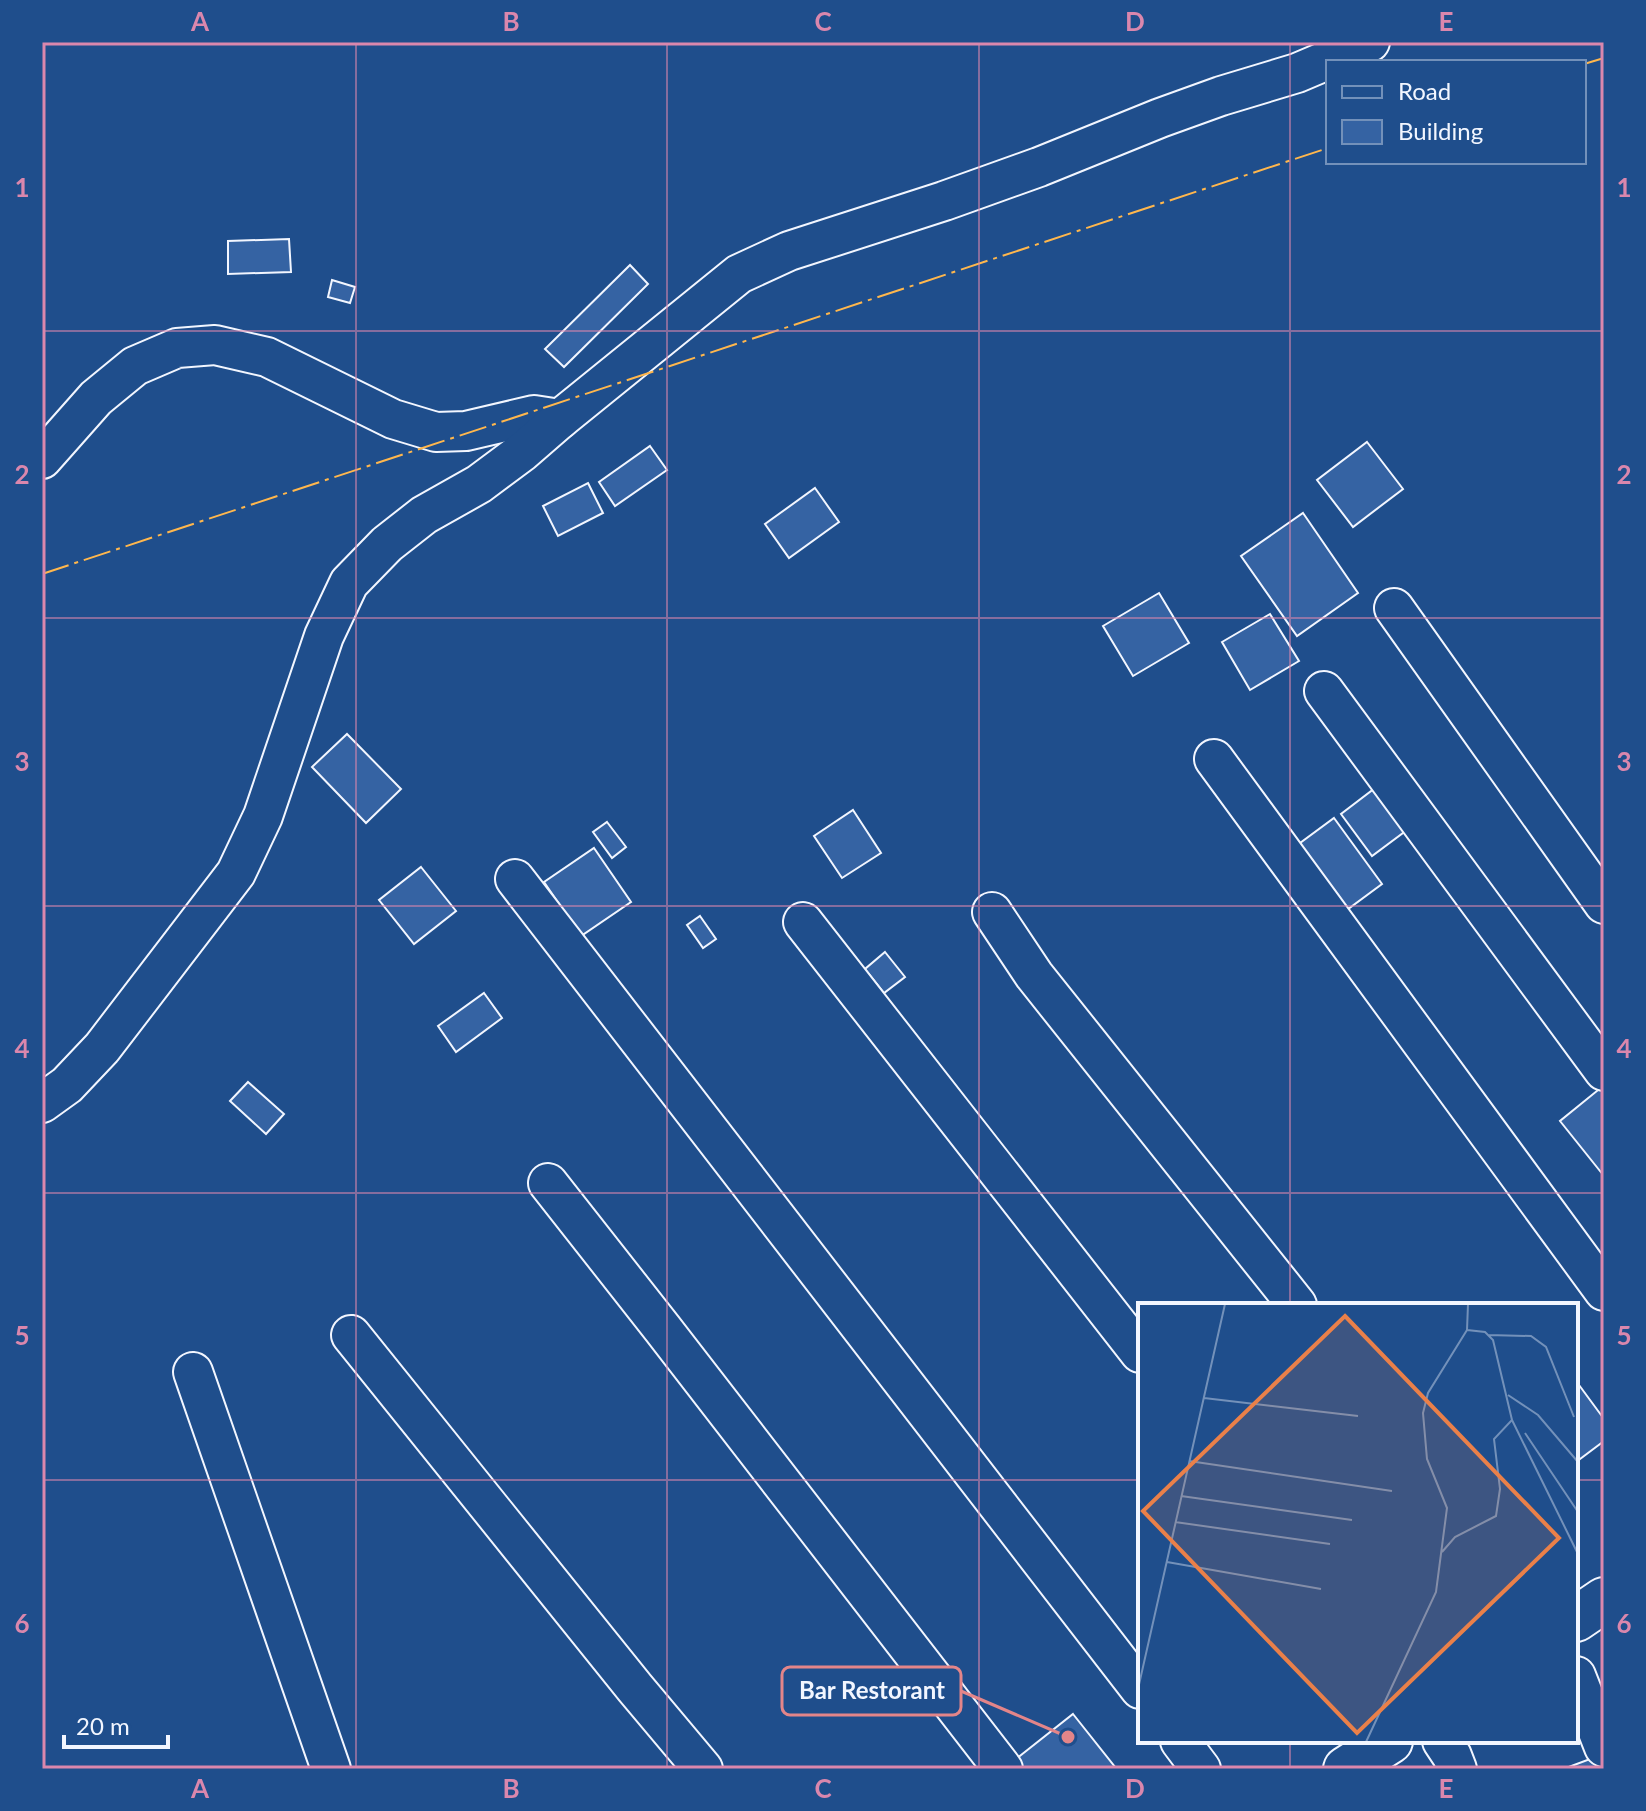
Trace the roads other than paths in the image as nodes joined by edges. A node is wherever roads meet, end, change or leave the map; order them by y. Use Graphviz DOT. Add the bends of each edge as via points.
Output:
graph roads {
  1 [pos="1370,42"];
  2 [pos="1328,60"];
  3 [pos="1326,61"];
  4 [pos="560,419"];
  5 [pos="42,459"];
  6 [pos="1394,608"];
  7 [pos="1324,691"];
  8 [pos="1214,759"];
  9 [pos="515,879"];
  10 [pos="1604,904"];
  11 [pos="992,912"];
  12 [pos="803,922"];
  13 [pos="1604,1071"];
  14 [pos="42,1103"];
  15 [pos="548,1183"];
  16 [pos="1604,1291"];
  17 [pos="1295,1303"];
  18 [pos="351,1335"];
  19 [pos="1138,1350"];
  20 [pos="193,1372"];
  21 [pos="1604,1600"];
  22 [pos="1578,1618"];
  23 [pos="1578,1681"];
  24 [pos="1138,1686"];
  25 [pos="1182,1743"];
  26 [pos="1387,1743"];
  27 [pos="1443,1743"];
  28 [pos="1604,1747"];
  29 [pos="331,1769"];
  30 [pos="703,1769"];
  31 [pos="1003,1769"];
  32 [pos="1201,1769"];
  33 [pos="1346,1769"];
  34 [pos="1457,1769"];
  1 -- 2 [label="street"];
  3 -- 4 [label="street" via="1196,104 971,191 789,251 739,274"];
  4 -- 5 [label="street" via="534,415 466,431 436,432 393,419 267,357 215,345 177,348 135,366 96,398"];
  4 -- 14 [label="street" via="479,484 424,515 349,583 324,636 263,816 236,873 102,1048"];
  6 -- 10 [label="street"];
  7 -- 13 [label="street"];
  8 -- 16 [label="street"];
  9 -- 24 [label="street"];
  11 -- 17 [label="street" via="1034,975"];
  12 -- 19 [label="street"];
  15 -- 31 [label="street"];
  18 -- 30 [label="street"];
  20 -- 29 [label="street"];
  21 -- 22 [label="main road"];
  23 -- 28 [label="street"];
  25 -- 32 [label="street"];
  26 -- 33 [label="main road"];
  27 -- 34 [label="street"];
}
